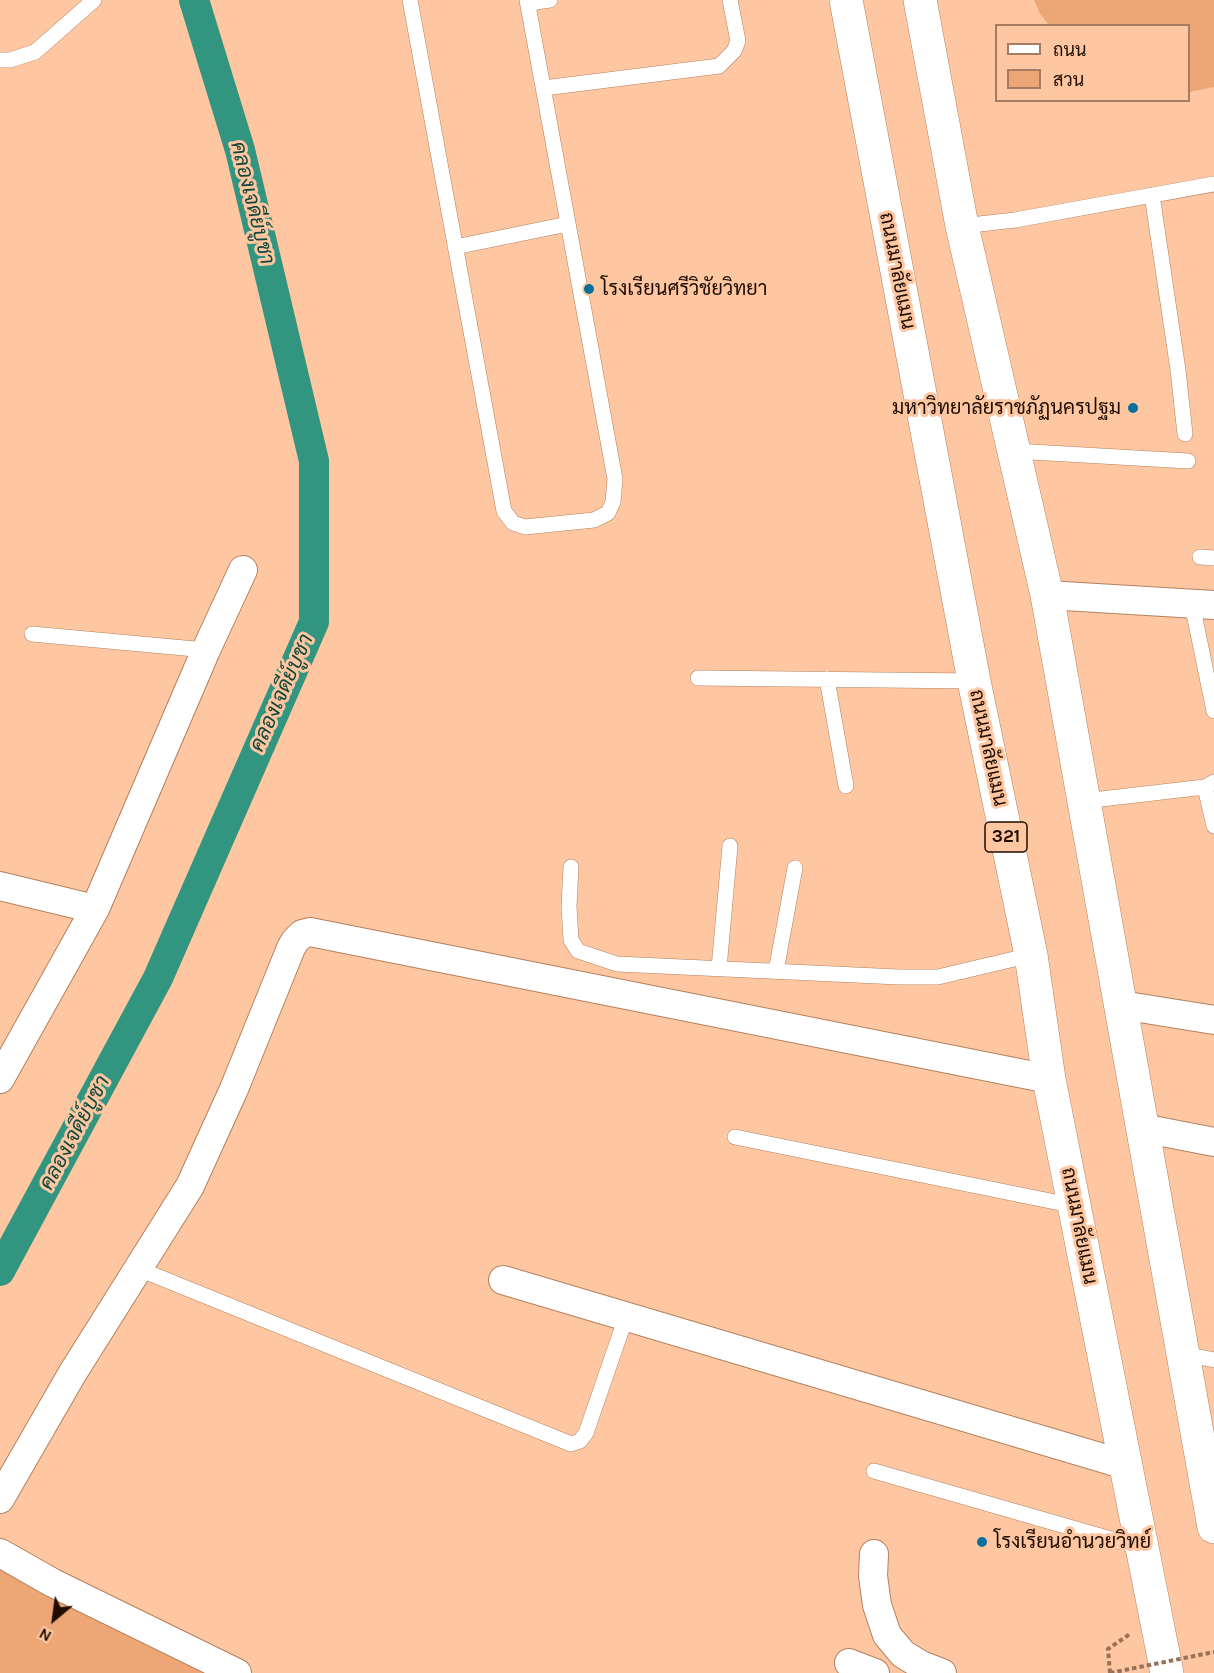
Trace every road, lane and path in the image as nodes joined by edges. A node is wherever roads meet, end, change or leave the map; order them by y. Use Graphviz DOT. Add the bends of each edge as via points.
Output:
graph roads {
  1 [pos="94,0"];
  2 [pos="410,0"];
  3 [pos="550,0"];
  4 [pos="730,0"];
  5 [pos="846,0"];
  6 [pos="920,0"];
  7 [pos="528,2"];
  8 [pos="0,60"];
  9 [pos="544,88"];
  10 [pos="1214,184"];
  11 [pos="1152,195"];
  12 [pos="568,224"];
  13 [pos="962,226"];
  14 [pos="455,247"];
  15 [pos="1185,434"];
  16 [pos="1014,451"];
  17 [pos="1188,460"];
  18 [pos="243,570"];
  19 [pos="1047,595"];
  20 [pos="1203,604"];
  21 [pos="33,634"];
  22 [pos="206,650"];
  23 [pos="698,678"];
  24 [pos="827,679"];
  25 [pos="974,681"];
  26 [pos="1214,711"];
  27 [pos="1209,784"];
  28 [pos="846,786"];
  29 [pos="1084,801"];
  30 [pos="1214,826"];
  31 [pos="730,846"];
  32 [pos="571,867"];
  33 [pos="795,868"];
  34 [pos="0,886"];
  35 [pos="95,909"];
  36 [pos="1031,955"];
  37 [pos="719,968"];
  38 [pos="776,971"];
  39 [pos="1121,1005"];
  40 [pos="1214,1020"];
  41 [pos="0,1079"];
  42 [pos="1049,1079"];
  43 [pos="1142,1128"];
  44 [pos="735,1137"];
  45 [pos="1214,1142"];
  46 [pos="1075,1206"];
  47 [pos="139,1269"];
  48 [pos="503,1280"];
  49 [pos="626,1317"];
  50 [pos="1198,1357"];
  51 [pos="1126,1465"];
  52 [pos="874,1471"];
  53 [pos="0,1499"];
  54 [pos="1214,1527"];
  55 [pos="1142,1548"];
  56 [pos="0,1553"];
  57 [pos="874,1554"];
  58 [pos="1155,1615"];
  59 [pos="1214,1652"];
  60 [pos="849,1663"];
  61 [pos="237,1673"];
  62 [pos="875,1673"];
  63 [pos="942,1673"];
  64 [pos="1110,1673"];
  65 [pos="1167,1673"];
  1 -- 8 [label="lane" via="35,52"];
  2 -- 14 [label="lane"];
  3 -- 7 [label="lane"];
  4 -- 9 [label="lane" via="738,41 719,66"];
  5 -- 25 [label="highway, ถนนมาลัยแมน / 321"];
  6 -- 13 [label="highway"];
  7 -- 9 [label="lane"];
  9 -- 12 [label="lane"];
  10 -- 11 [label="lane"];
  11 -- 13 [label="lane"];
  11 -- 15 [label="lane"];
  12 -- 14 [label="lane"];
  12 -- 14 [label="lane" via="615,479 608,513 594,520 525,527 513,523 504,511"];
  13 -- 16 [label="highway"];
  16 -- 17 [label="lane"];
  16 -- 19 [label="highway"];
  18 -- 22 [label="street"];
  19 -- 20 [label="street"];
  19 -- 29 [label="highway"];
  20 -- 26 [label="lane"];
  21 -- 22 [label="lane"];
  22 -- 35 [label="street"];
  23 -- 24 [label="lane"];
  24 -- 25 [label="lane"];
  24 -- 28 [label="lane"];
  25 -- 36 [label="highway, ถนนมาลัยแมน / 321"];
  27 -- 29 [label="lane"];
  27 -- 30 [label="lane"];
  29 -- 39 [label="highway"];
  31 -- 37 [label="lane"];
  32 -- 37 [label="lane" via="571,940 578,951 616,964"];
  33 -- 38 [label="lane"];
  34 -- 35 [label="street"];
  35 -- 41 [label="street"];
  36 -- 38 [label="lane" via="938,977"];
  36 -- 42 [label="highway, ถนนมาลัยแมน / 321"];
  37 -- 38 [label="lane"];
  39 -- 40 [label="street"];
  39 -- 43 [label="highway"];
  42 -- 46 [label="highway, ถนนมาลัยแมน / 321"];
  42 -- 47 [label="street" via="310,932 295,941 190,1186"];
  43 -- 45 [label="street"];
  43 -- 50 [label="highway"];
  44 -- 46 [label="lane"];
  46 -- 51 [label="highway, ถนนมาลัยแมน / 321"];
  47 -- 49 [label="lane" via="571,1444 586,1433"];
  47 -- 53 [label="street" via="72,1374"];
  48 -- 49 [label="street"];
  49 -- 51 [label="street"];
  50 -- 54 [label="highway"];
  51 -- 55 [label="highway, ถนนมาลัยแมน / 321"];
  52 -- 55 [label="lane"];
  55 -- 58 [label="highway, ถนนมาลัยแมน / 321"];
  56 -- 61 [label="street"];
  57 -- 63 [label="street" via="877,1605 887,1635 903,1654"];
  58 -- 64 [label="path" via="1108,1649"];
  58 -- 65 [label="highway, ถนนมาลัยแมน / 321"];
  59 -- 64 [label="path, bridge"];
  60 -- 62 [label="street"];
}
